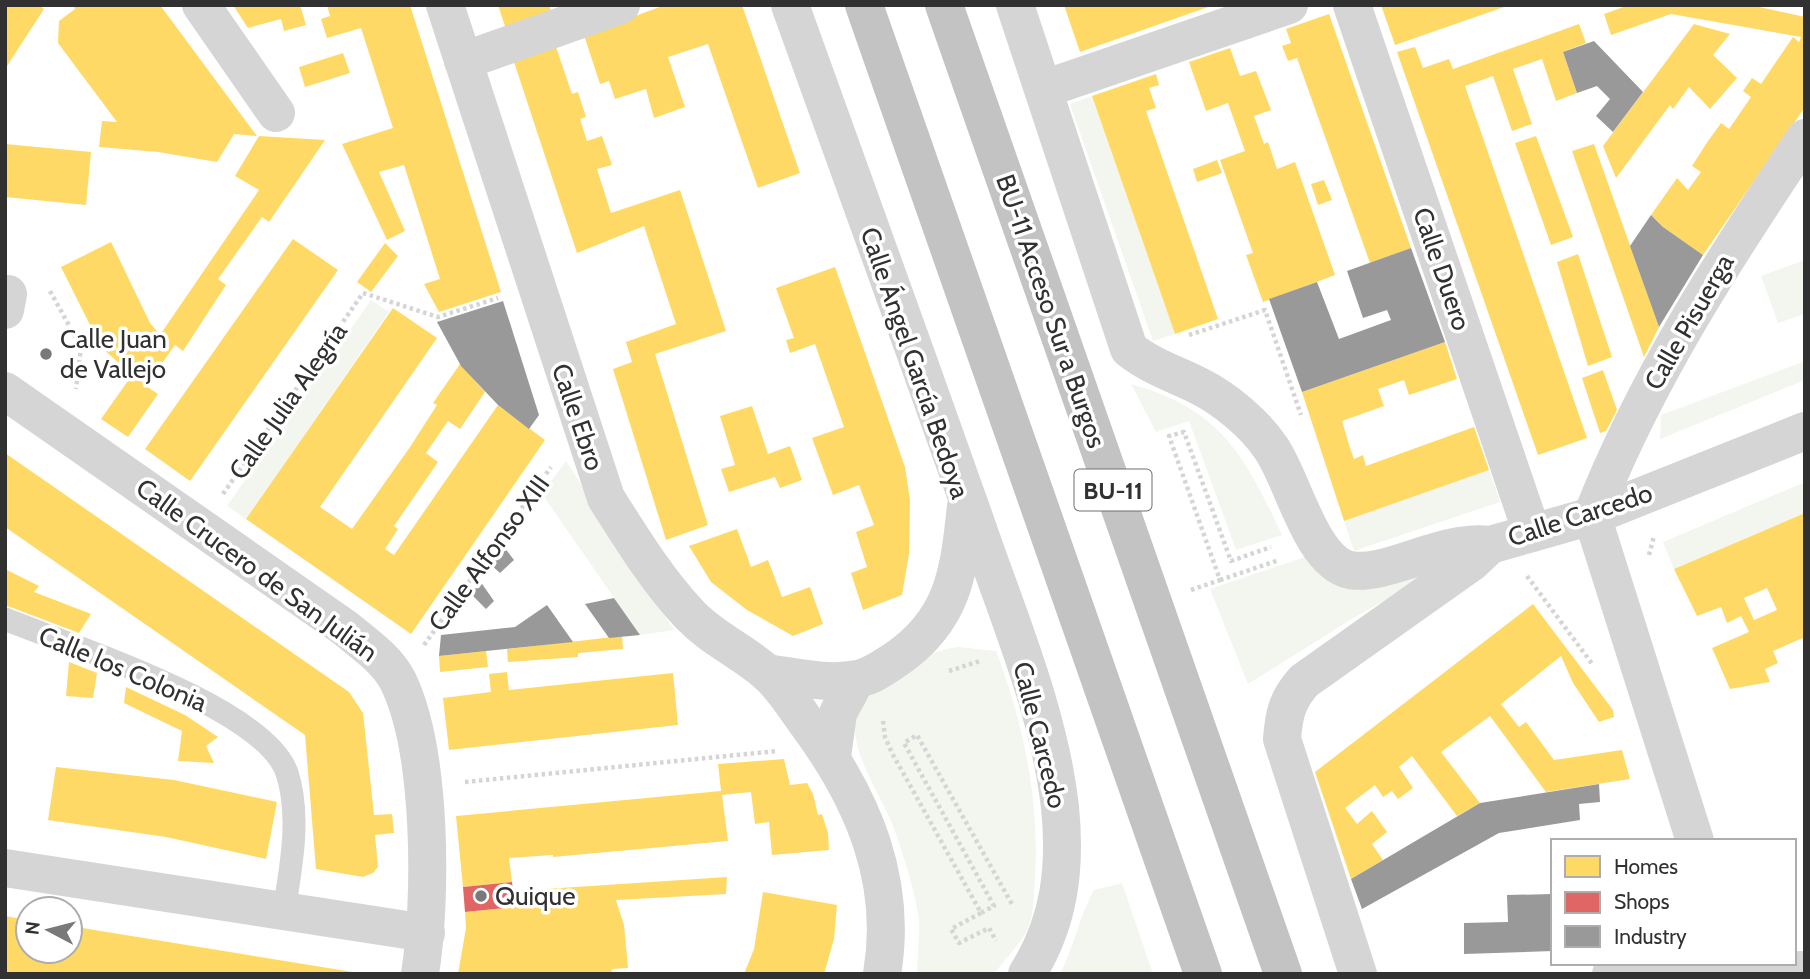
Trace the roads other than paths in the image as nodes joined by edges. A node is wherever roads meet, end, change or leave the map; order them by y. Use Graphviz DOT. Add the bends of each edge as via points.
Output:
graph roads {
  1 [pos="201,5"];
  2 [pos="445,5"];
  3 [pos="621,5"];
  4 [pos="790,5"];
  5 [pos="864,5"];
  6 [pos="944,5"];
  7 [pos="1015,5"];
  8 [pos="1289,5"];
  9 [pos="1352,5"];
  10 [pos="463,61"];
  11 [pos="1044,89"];
  12 [pos="276,113"];
  13 [pos="1805,138"];
  14 [pos="5,391"];
  15 [pos="1805,431"];
  16 [pos="967,497"];
  17 [pos="1592,516"];
  18 [pos="1532,533"];
  19 [pos="1490,545"];
  20 [pos="5,619"];
  21 [pos="767,673"];
  22 [pos="856,680"];
  23 [pos="832,757"];
  24 [pos="1694,839"];
  25 [pos="5,868"];
  26 [pos="284,911"];
  27 [pos="426,933"];
  28 [pos="1034,962"];
  29 [pos="1736,969"];
  30 [pos="1805,970"];
  31 [pos="419,974"];
  32 [pos="882,974"];
  33 [pos="1203,974"];
  34 [pos="1283,974"];
  35 [pos="1359,974"];
  36 [pos="1611,974"];
  1 -- 12 [label="street"];
  2 -- 10 [label="street, Calle Ebro"];
  3 -- 10 [label="street"];
  4 -- 16 [label="street, Calle Ángel García Bedoya"];
  5 -- 33 [label="highway, BU-11"];
  6 -- 34 [label="highway, BU-11 Acceso Sur a Burgos / BU-11"];
  7 -- 11 [label="street"];
  8 -- 11 [label="street"];
  9 -- 18 [label="street, Calle Duero"];
  10 -- 21 [label="street, Calle Ebro" via="606,498 649,566 690,615 715,639"];
  11 -- 19 [label="street" via="1129,349 1202,387 1237,412 1271,448 1320,547 1332,561 1340,568 1366,571 1456,544"];
  13 -- 17 [label="street, Calle Pisuerga" via="1667,354"];
  14 -- 27 [label="street, Calle Crucero de San Julián" via="345,628 375,652 397,680 411,721 421,783 429,892"];
  15 -- 17 [label="street, Calle Carcedo"];
  16 -- 22 [label="street, Calle Ángel García Bedoya" via="957,574 938,619 905,654"];
  16 -- 28 [label="street, Calle Carcedo" via="1036,702 1060,806 1063,869 1056,912"];
  17 -- 18 [label="street, Calle Carcedo"];
  17 -- 24 [label="street"];
  18 -- 19 [label="street, Calle Carcedo"];
  19 -- 35 [label="street, Calle Carcedo" via="1304,681 1290,696 1284,715 1282,739 1289,765"];
  20 -- 26 [label="lane, Calle los Colonia" via="186,692 229,716 265,744 286,770 295,804"];
  21 -- 22 [label="street, Calle Ángel García Bedoya"];
  21 -- 23 [label="street, Calle Ebro"];
  22 -- 23 [label="street" via="838,713"];
  23 -- 32 [label="street" via="870,831 885,888"];
  25 -- 26 [label="street"];
  26 -- 27 [label="street"];
  27 -- 31 [label="street, Calle Crucero de San Julián"];
  29 -- 30 [label="street"];
  29 -- 36 [label="street"];
}
